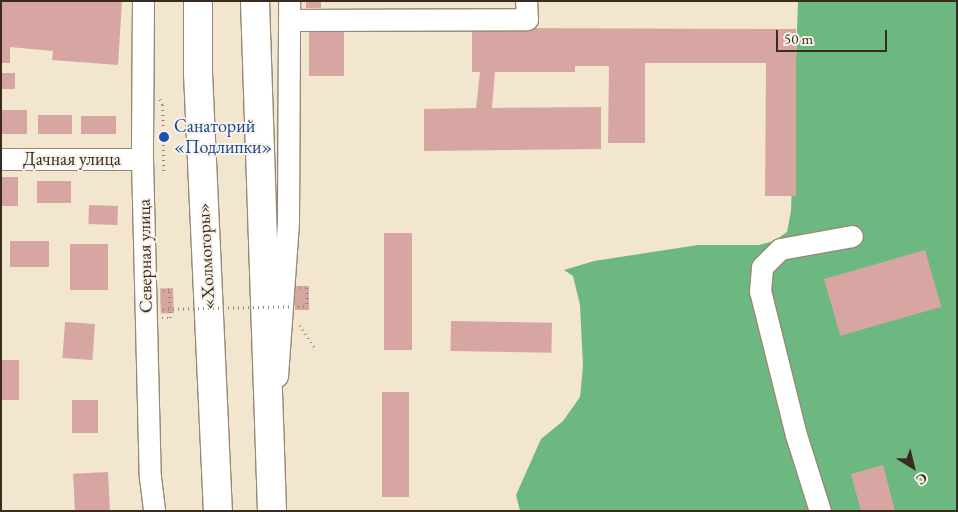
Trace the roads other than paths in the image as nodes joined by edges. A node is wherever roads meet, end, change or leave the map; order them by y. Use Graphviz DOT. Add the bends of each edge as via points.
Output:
graph roads {
  1 [pos="143,1"];
  2 [pos="198,1"];
  3 [pos="255,1"];
  4 [pos="526,1"];
  5 [pos="290,11"];
  6 [pos="1,159"];
  7 [pos="142,159"];
  8 [pos="852,236"];
  9 [pos="268,460"];
  10 [pos="154,511"];
  11 [pos="218,511"];
  12 [pos="272,511"];
  13 [pos="820,511"];
  1 -- 7 [label="street, Северная улица"];
  2 -- 11 [label="highway, «Холмогоры»"];
  3 -- 9 [label="highway"];
  4 -- 5 [label="street" via="527,19"];
  5 -- 9 [label="street" via="288,220 281,343"];
  6 -- 7 [label="street, Дачная улица"];
  7 -- 10 [label="street, Северная улица" via="150,477"];
  8 -- 13 [label="street" via="780,249 762,267 760,291 796,435"];
  9 -- 12 [label="highway"];
}
